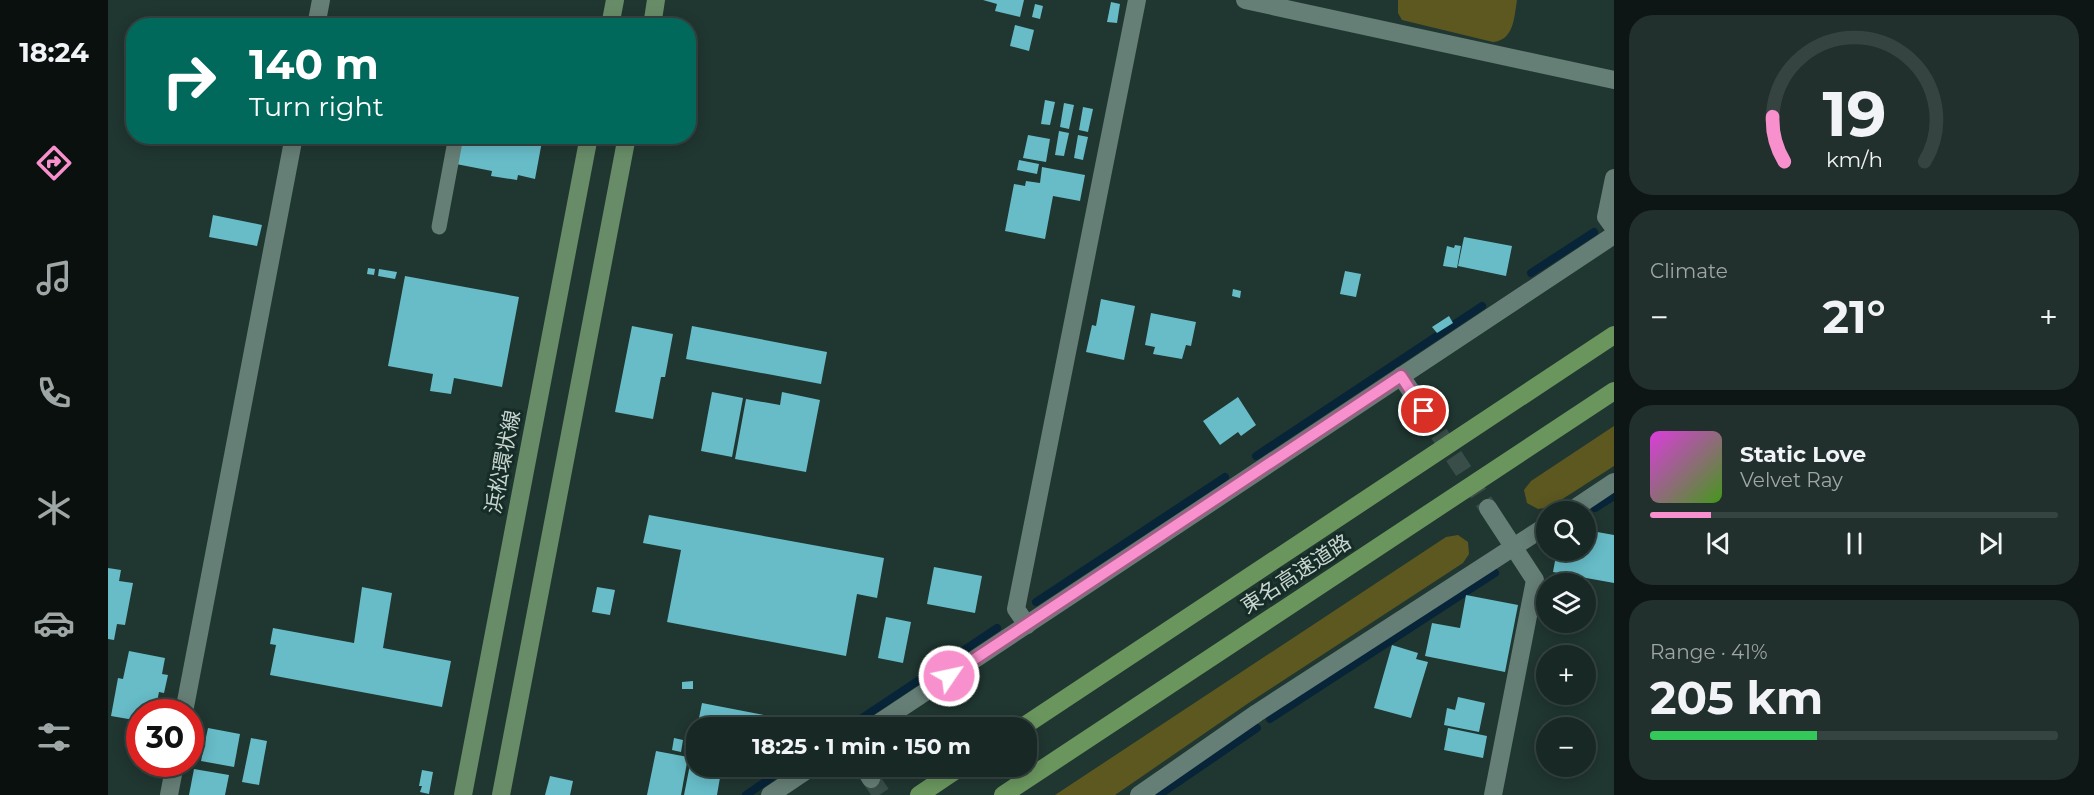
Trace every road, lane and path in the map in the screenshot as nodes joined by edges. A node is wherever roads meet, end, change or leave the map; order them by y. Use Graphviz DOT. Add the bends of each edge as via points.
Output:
graph roads {
  1 [pos="321,0"];
  2 [pos="615,0"];
  3 [pos="657,0"];
  4 [pos="1137,0"];
  5 [pos="1245,0"];
  6 [pos="318,18"];
  7 [pos="612,18"];
  8 [pos="654,18"];
  9 [pos="1614,80"];
  10 [pos="292,144"];
  11 [pos="455,144"];
  12 [pos="587,144"];
  13 [pos="625,144"];
  14 [pos="1614,178"];
  15 [pos="439,227"];
  16 [pos="1614,228"];
  17 [pos="1614,235"];
  18 [pos="1614,335"];
  19 [pos="1401,376"];
  20 [pos="1614,391"];
  21 [pos="1424,411"];
  22 [pos="1614,482"];
  23 [pos="1586,501"];
  24 [pos="1488,508"];
  25 [pos="1536,532"];
  26 [pos="1513,547"];
  27 [pos="1027,625"];
  28 [pos="186,699"];
  29 [pos="888,717"];
  30 [pos="1037,717"];
  31 [pos="172,777"];
  32 [pos="797,777"];
  33 [pos="945,777"];
  34 [pos="169,795"];
  35 [pos="462,795"];
  36 [pos="501,795"];
  37 [pos="770,795"];
  38 [pos="918,795"];
  39 [pos="1003,795"];
  40 [pos="1139,795"];
  41 [pos="1492,795"];
  1 -- 6 [label="street"];
  2 -- 7 [label="main road"];
  3 -- 8 [label="main road"];
  4 -- 27 [label="street" via="1016,609"];
  5 -- 9 [label="street"];
  10 -- 28 [label="street"];
  11 -- 15 [label="lane"];
  12 -- 35 [label="main road, 浜松環状線"];
  13 -- 36 [label="main road"];
  14 -- 16 [label="street" via="1606,217"];
  17 -- 19 [label="street"];
  18 -- 30 [label="highway, 東名高速道路"];
  19 -- 21 [label="street"];
  19 -- 27 [label="street"];
  20 -- 39 [label="highway, 東名高速道路"];
  22 -- 23 [label="street"];
  24 -- 26 [label="street"];
  25 -- 26 [label="street"];
  26 -- 40 [label="street" via="1257,713"];
  26 -- 41 [label="street" via="1535,580"];
  27 -- 29 [label="street"];
  31 -- 34 [label="street"];
  32 -- 37 [label="street"];
  33 -- 38 [label="highway"];
}
